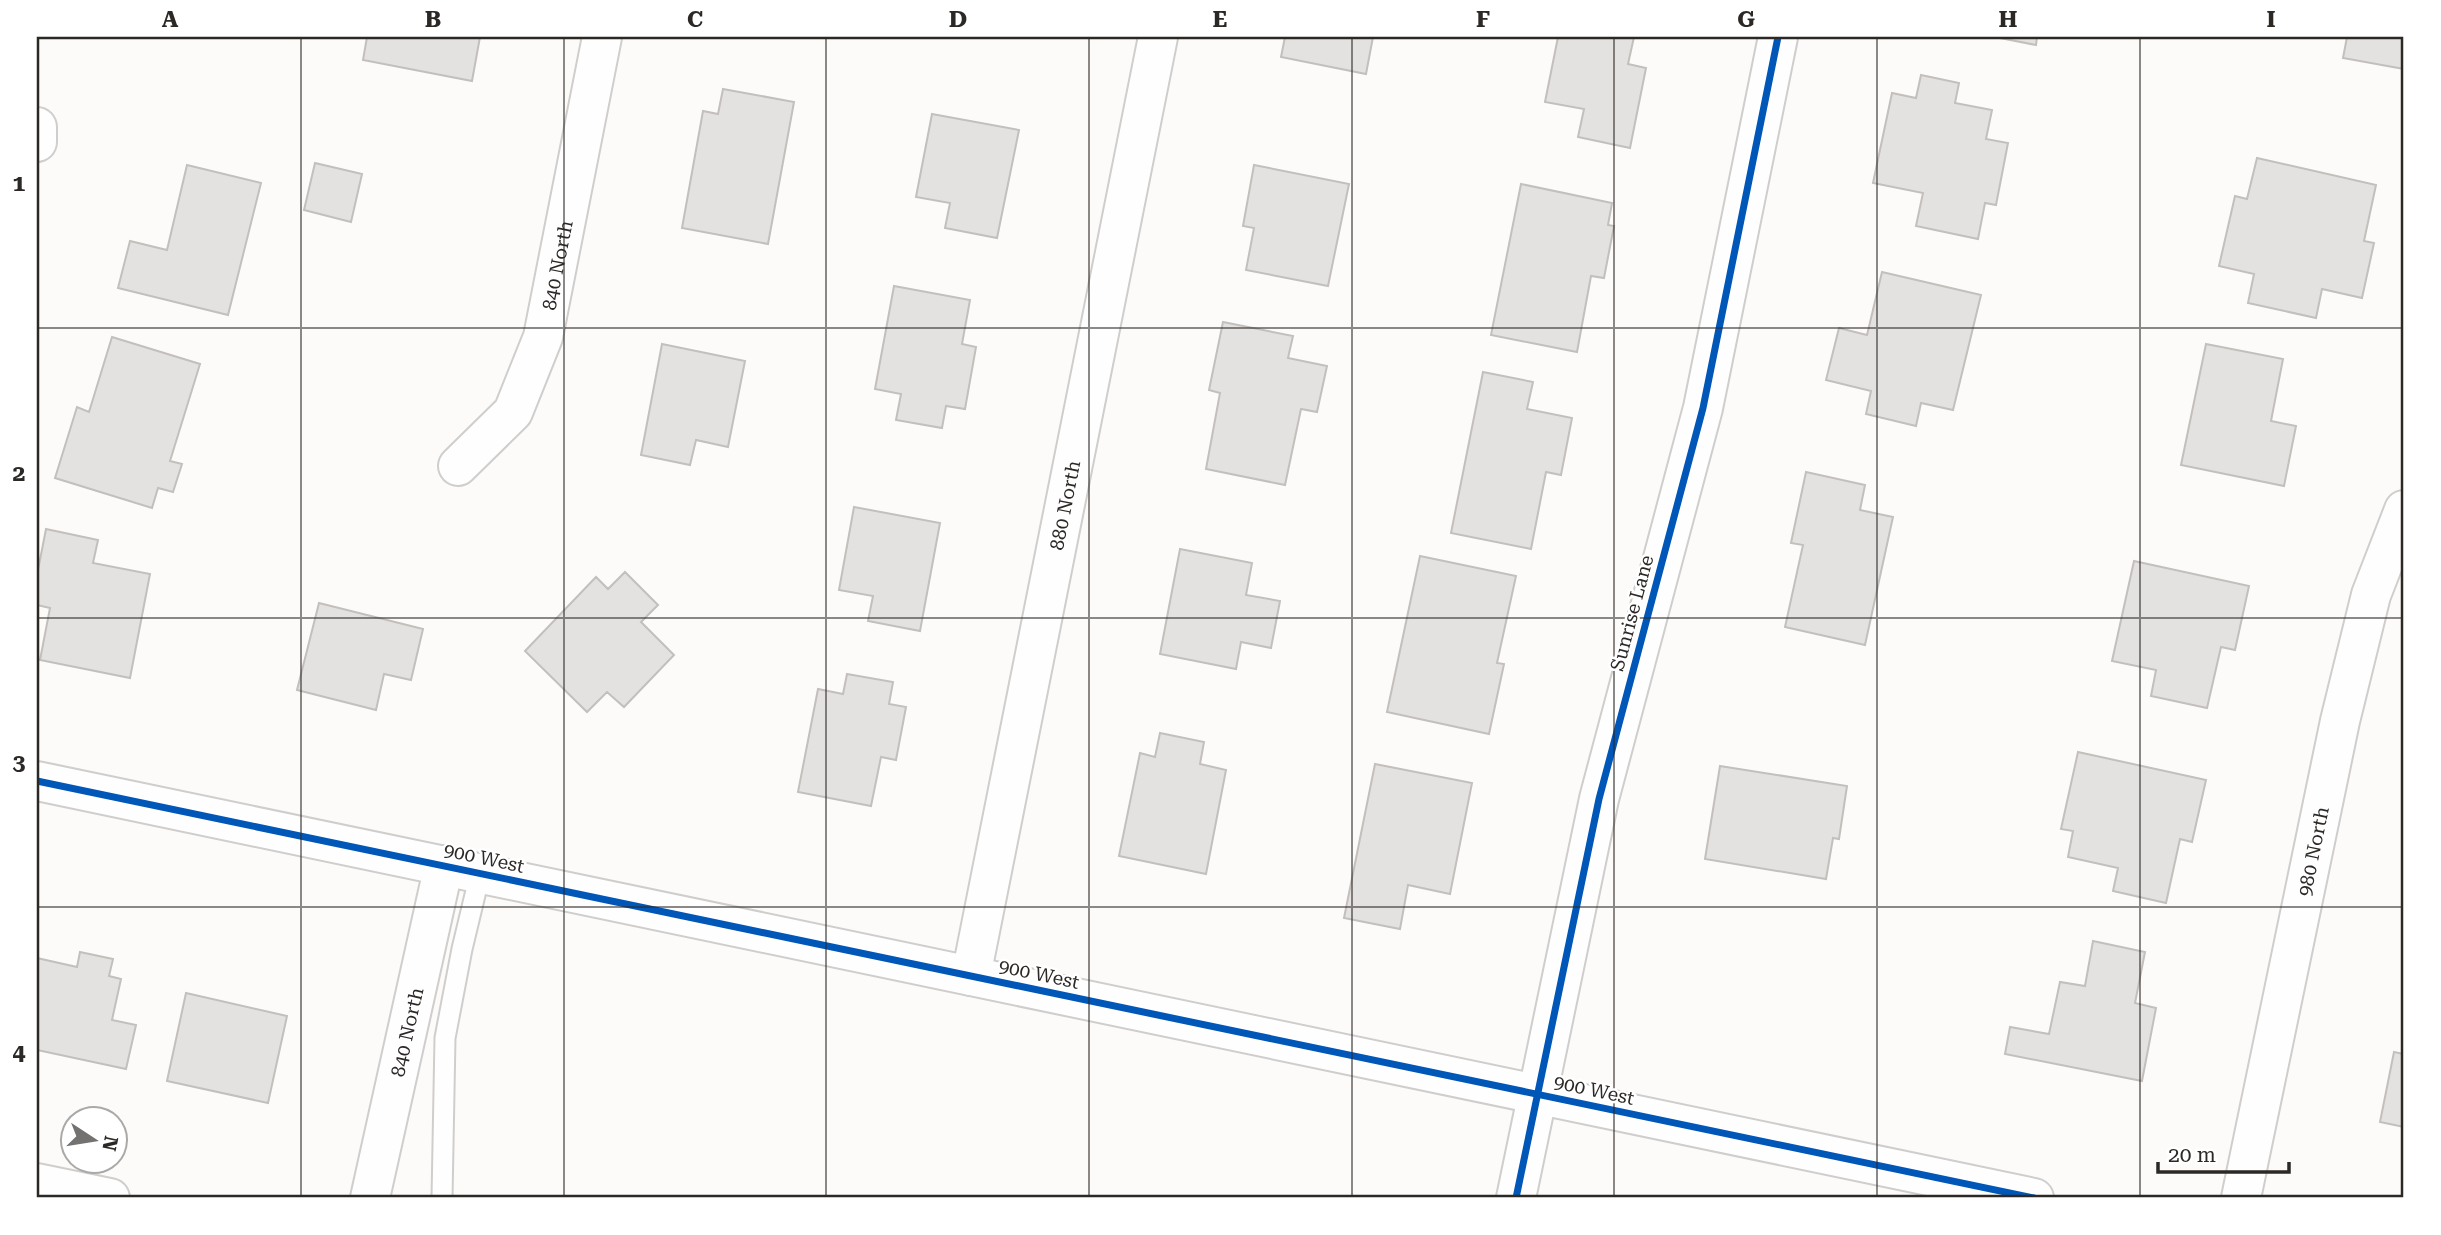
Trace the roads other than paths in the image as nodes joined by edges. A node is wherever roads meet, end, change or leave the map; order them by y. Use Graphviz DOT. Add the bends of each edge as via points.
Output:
graph roads {
  1 [pos="602,37"];
  2 [pos="1158,37"];
  3 [pos="1778,37"];
  4 [pos="37,127"];
  5 [pos="37,142"];
  6 [pos="458,466"];
  7 [pos="2404,510"];
  8 [pos="37,781"];
  9 [pos="462,869"];
  10 [pos="971,976"];
  11 [pos="1538,1095"];
  12 [pos="37,1183"];
  13 [pos="110,1198"];
  14 [pos="370,1198"];
  15 [pos="442,1198"];
  16 [pos="1516,1198"];
  17 [pos="2034,1198"];
  18 [pos="2241,1198"];
  1 -- 6 [label="street, 840 North" via="543,337 513,412"];
  2 -- 10 [label="street, 880 North"];
  3 -- 11 [label="street, Sunrise Lane" via="1703,408 1598,799"];
  4 -- 5 [label="street"];
  7 -- 18 [label="street, 980 North" via="2371,595 2343,709"];
  8 -- 9 [label="street, 900 West"];
  9 -- 10 [label="street, 900 West"];
  9 -- 14 [label="street, 840 North"];
  9 -- 15 [label="lane" via="462,949 445,1038"];
  10 -- 11 [label="street, 900 West"];
  11 -- 16 [label="street, Sunrise Lane"];
  11 -- 17 [label="street, 900 West"];
  12 -- 13 [label="street"];
}
